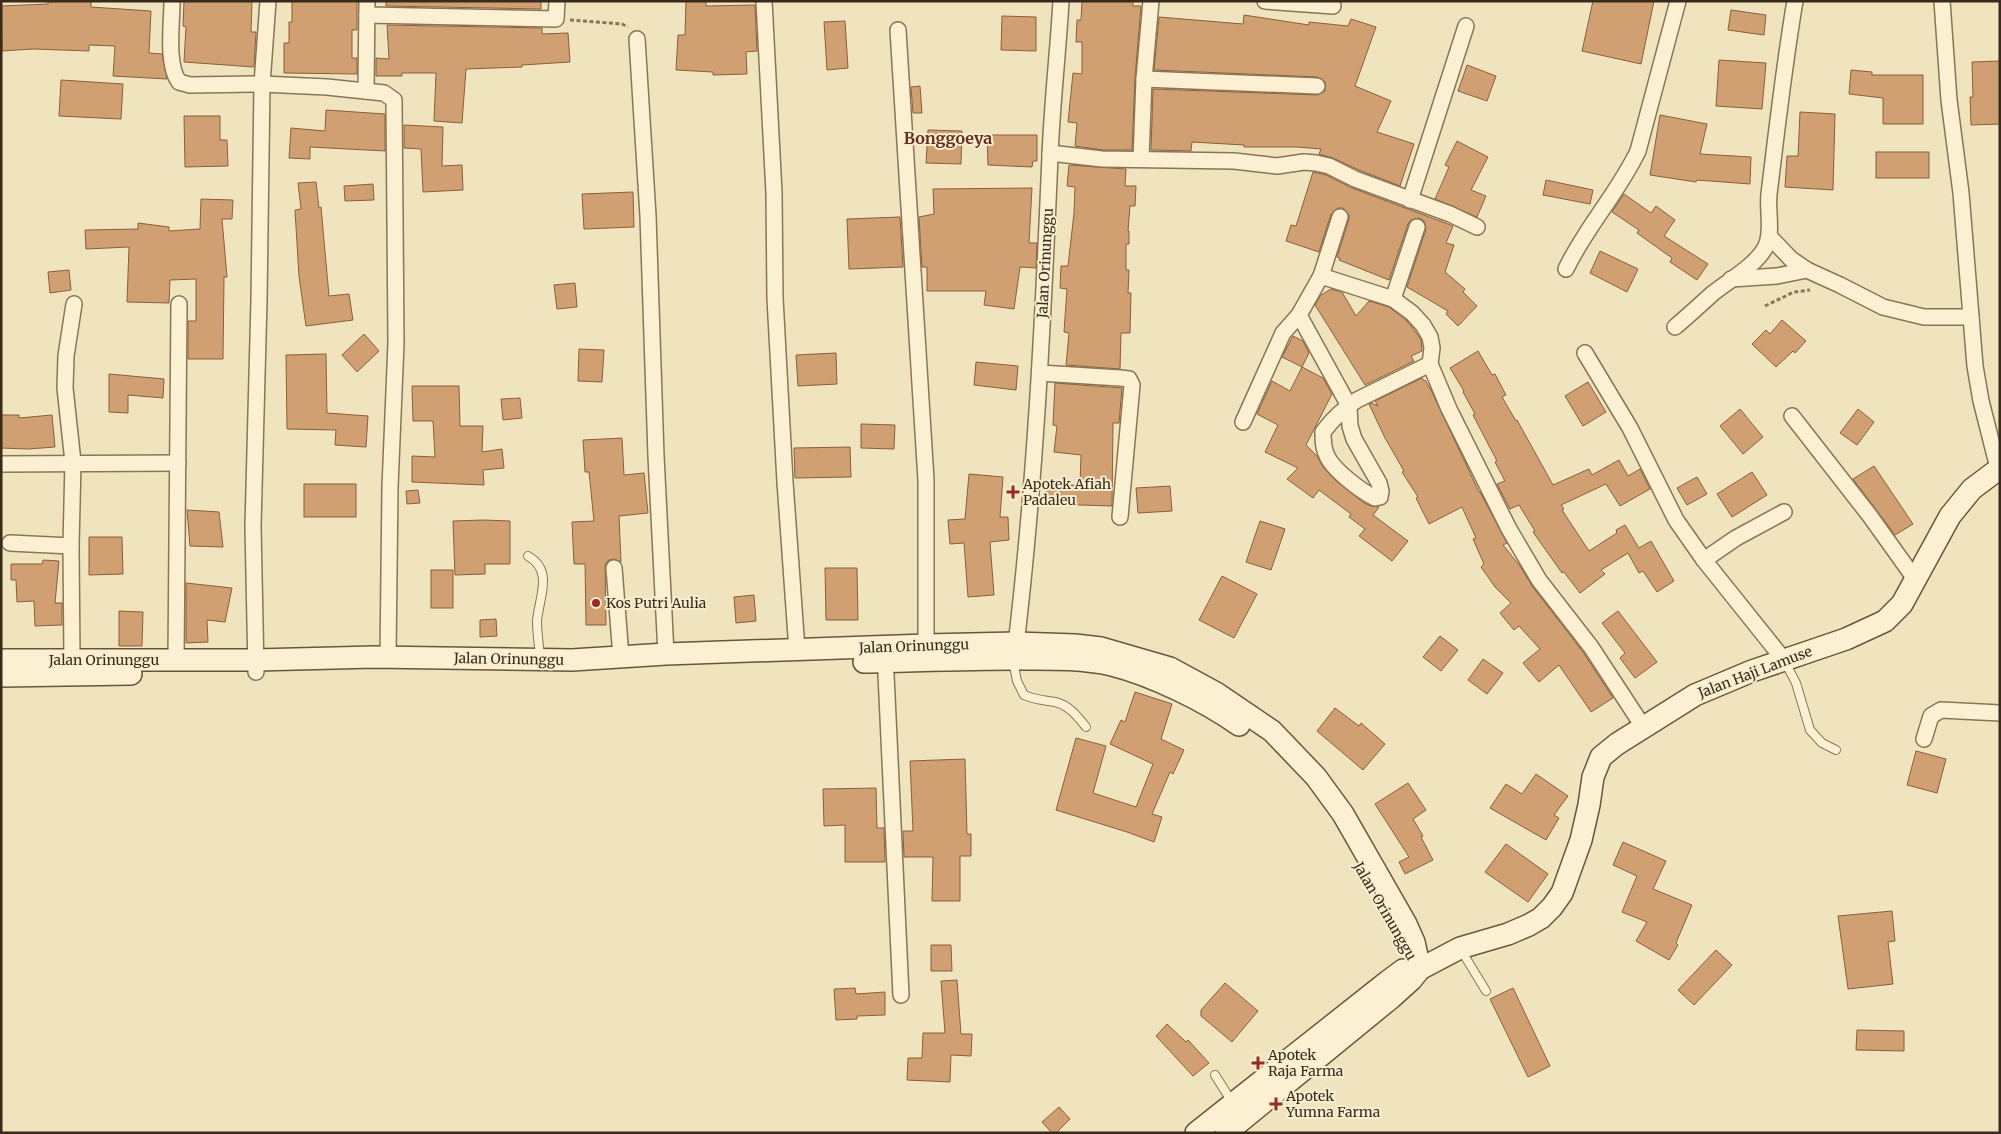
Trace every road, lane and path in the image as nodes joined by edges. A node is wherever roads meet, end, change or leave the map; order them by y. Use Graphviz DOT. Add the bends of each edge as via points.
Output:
graph roads {
  1 [pos="172,1"];
  2 [pos="268,1"];
  3 [pos="557,1"];
  4 [pos="764,1"];
  5 [pos="1061,1"];
  6 [pos="1152,1"];
  7 [pos="1265,1"];
  8 [pos="1678,1"];
  9 [pos="1795,1"];
  10 [pos="1942,1"];
  11 [pos="1334,6"];
  12 [pos="367,8"];
  13 [pos="556,18"];
  14 [pos="1466,26"];
  15 [pos="898,30"];
  16 [pos="636,39"];
  17 [pos="1144,79"];
  18 [pos="262,84"];
  19 [pos="1316,86"];
  20 [pos="366,91"];
  21 [pos="1050,153"];
  22 [pos="1141,159"];
  23 [pos="1410,200"];
  24 [pos="1340,217"];
  25 [pos="1417,227"];
  26 [pos="1477,227"];
  27 [pos="1769,236"];
  28 [pos="1566,269"];
  29 [pos="1807,270"];
  30 [pos="1321,276"];
  31 [pos="1731,279"];
  32 [pos="1840,284"];
  33 [pos="1393,299"];
  34 [pos="74,304"];
  35 [pos="179,304"];
  36 [pos="1765,306"];
  37 [pos="1299,315"];
  38 [pos="1971,317"];
  39 [pos="1675,327"];
  40 [pos="1585,353"];
  41 [pos="1430,364"];
  42 [pos="1040,373"];
  43 [pos="1349,406"];
  44 [pos="1792,416"];
  45 [pos="1243,422"];
  46 [pos="73,462"];
  47 [pos="178,463"];
  48 [pos="1,464"];
  49 [pos="1999,468"];
  50 [pos="1784,512"];
  51 [pos="1120,516"];
  52 [pos="10,543"];
  53 [pos="71,546"];
  54 [pos="528,556"];
  55 [pos="1704,560"];
  56 [pos="614,568"];
  57 [pos="1915,579"];
  58 [pos="926,645"];
  59 [pos="797,650"];
  60 [pos="666,654"];
  61 [pos="885,654"];
  62 [pos="1015,654"];
  63 [pos="388,657"];
  64 [pos="621,657"];
  65 [pos="72,659"];
  66 [pos="540,659"];
  67 [pos="1,660"];
  68 [pos="176,660"];
  69 [pos="1784,660"];
  70 [pos="571,663"];
  71 [pos="594,663"];
  72 [pos="256,666"];
  73 [pos="1,676"];
  74 [pos="2000,713"];
  75 [pos="1086,727"];
  76 [pos="1644,728"];
  77 [pos="1924,740"];
  78 [pos="1836,750"];
  79 [pos="1460,948"];
  80 [pos="1420,969"];
  81 [pos="1486,991"];
  82 [pos="901,995"];
  83 [pos="1215,1075"];
  84 [pos="1233,1103"];
  85 [pos="1196,1133"];
  86 [pos="1226,1133"];
  1 -- 18 [label="street" via="172,60 174,75 179,82 190,85"];
  2 -- 18 [label="street"];
  3 -- 13 [label="street"];
  4 -- 59 [label="street" via="774,193 775,298"];
  5 -- 21 [label="street, Jalan Orinunggu"];
  6 -- 17 [label="street"];
  7 -- 11 [label="street"];
  8 -- 28 [label="street" via="1638,151"];
  9 -- 27 [label="street" via="1769,199"];
  10 -- 38 [label="street"];
  12 -- 13 [label="street"];
  12 -- 20 [label="street"];
  13 -- 16 [label="path" via="622,24 631,29"];
  14 -- 23 [label="street"];
  15 -- 58 [label="street" via="926,480"];
  16 -- 60 [label="street" via="648,216"];
  17 -- 19 [label="street"];
  17 -- 22 [label="street"];
  18 -- 20 [label="street"];
  18 -- 72 [label="street" via="253,526"];
  20 -- 63 [label="street" via="384,93 394,100 395,112 396,343"];
  21 -- 22 [label="street" via="1102,159"];
  21 -- 42 [label="street, Jalan Orinunggu"];
  22 -- 23 [label="street" via="1277,166 1316,163"];
  23 -- 26 [label="street"];
  24 -- 30 [label="street"];
  25 -- 33 [label="street"];
  27 -- 29 [label="street"];
  27 -- 31 [label="street" via="1761,254"];
  29 -- 31 [label="street"];
  29 -- 32 [label="street"];
  30 -- 33 [label="street"];
  30 -- 37 [label="street"];
  31 -- 39 [label="street"];
  32 -- 36 [label="path" via="1794,292"];
  32 -- 38 [label="street" via="1883,307 1908,314"];
  33 -- 41 [label="street" via="1423,325 1432,348"];
  34 -- 46 [label="street" via="65,388"];
  35 -- 47 [label="street"];
  37 -- 43 [label="street"];
  37 -- 45 [label="street" via="1283,333"];
  38 -- 49 [label="street" via="1981,401"];
  40 -- 55 [label="street" via="1630,428 1676,520"];
  41 -- 43 [label="street"];
  41 -- 76 [label="street" via="1480,473 1523,554 1539,580 1591,646"];
  42 -- 51 [label="street" via="1129,379 1132,385"];
  42 -- 62 [label="street, Jalan Orinunggu" via="1031,505"];
  43 -- 43 [label="street" via="1337,414 1323,432 1327,457 1343,476 1375,498 1380,497 1379,483 1354,439"];
  44 -- 57 [label="street"];
  46 -- 47 [label="street"];
  46 -- 48 [label="street"];
  46 -- 53 [label="street"];
  47 -- 68 [label="street"];
  49 -- 57 [label="street, Jalan Haji Lamuse" via="1972,489 1950,516"];
  50 -- 55 [label="street"];
  52 -- 53 [label="street"];
  53 -- 65 [label="street"];
  54 -- 66 [label="lane" via="537,561 543,571 537,621"];
  55 -- 69 [label="street"];
  56 -- 64 [label="street"];
  57 -- 69 [label="street, Jalan Haji Lamuse" via="1902,604 1884,621 1846,639"];
  58 -- 61 [label="street, Jalan Orinunggu"];
  58 -- 62 [label="street, Jalan Orinunggu"];
  59 -- 60 [label="street, Jalan Orinunggu"];
  59 -- 61 [label="street, Jalan Orinunggu"];
  60 -- 64 [label="street, Jalan Orinunggu"];
  61 -- 62 [label="street, Jalan Orinunggu"];
  61 -- 71 [label="street, Jalan Orinunggu"];
  61 -- 82 [label="street"];
  62 -- 75 [label="lane" via="1017,681 1024,695 1068,708"];
  62 -- 80 [label="street, Jalan Orinunggu" via="1070,659 1138,672 1224,714 1267,745 1302,776 1387,909"];
  63 -- 66 [label="street, Jalan Orinunggu"];
  63 -- 72 [label="street, Jalan Orinunggu"];
  64 -- 71 [label="street, Jalan Orinunggu"];
  65 -- 67 [label="street, Jalan Orinunggu"];
  65 -- 68 [label="street, Jalan Orinunggu"];
  66 -- 70 [label="street, Jalan Orinunggu"];
  68 -- 72 [label="street, Jalan Orinunggu"];
  69 -- 76 [label="street, Jalan Haji Lamuse" via="1695,695"];
  69 -- 78 [label="lane" via="1796,683 1810,730 1822,743"];
  70 -- 71 [label="street, Jalan Orinunggu"];
  70 -- 72 [label="street, Jalan Orinunggu"];
  72 -- 73 [label="street, Jalan Orinunggu"];
  74 -- 77 [label="street" via="1942,710 1931,716"];
  76 -- 79 [label="street, Jalan Haji Lamuse" via="1601,757 1593,776 1581,840 1562,893 1552,907 1529,925"];
  79 -- 80 [label="street, Jalan Haji Lamuse"];
  79 -- 81 [label="lane"];
  80 -- 84 [label="street" via="1403,970"];
  80 -- 86 [label="street" via="1391,998"];
  83 -- 84 [label="lane"];
  84 -- 85 [label="street"];
}
